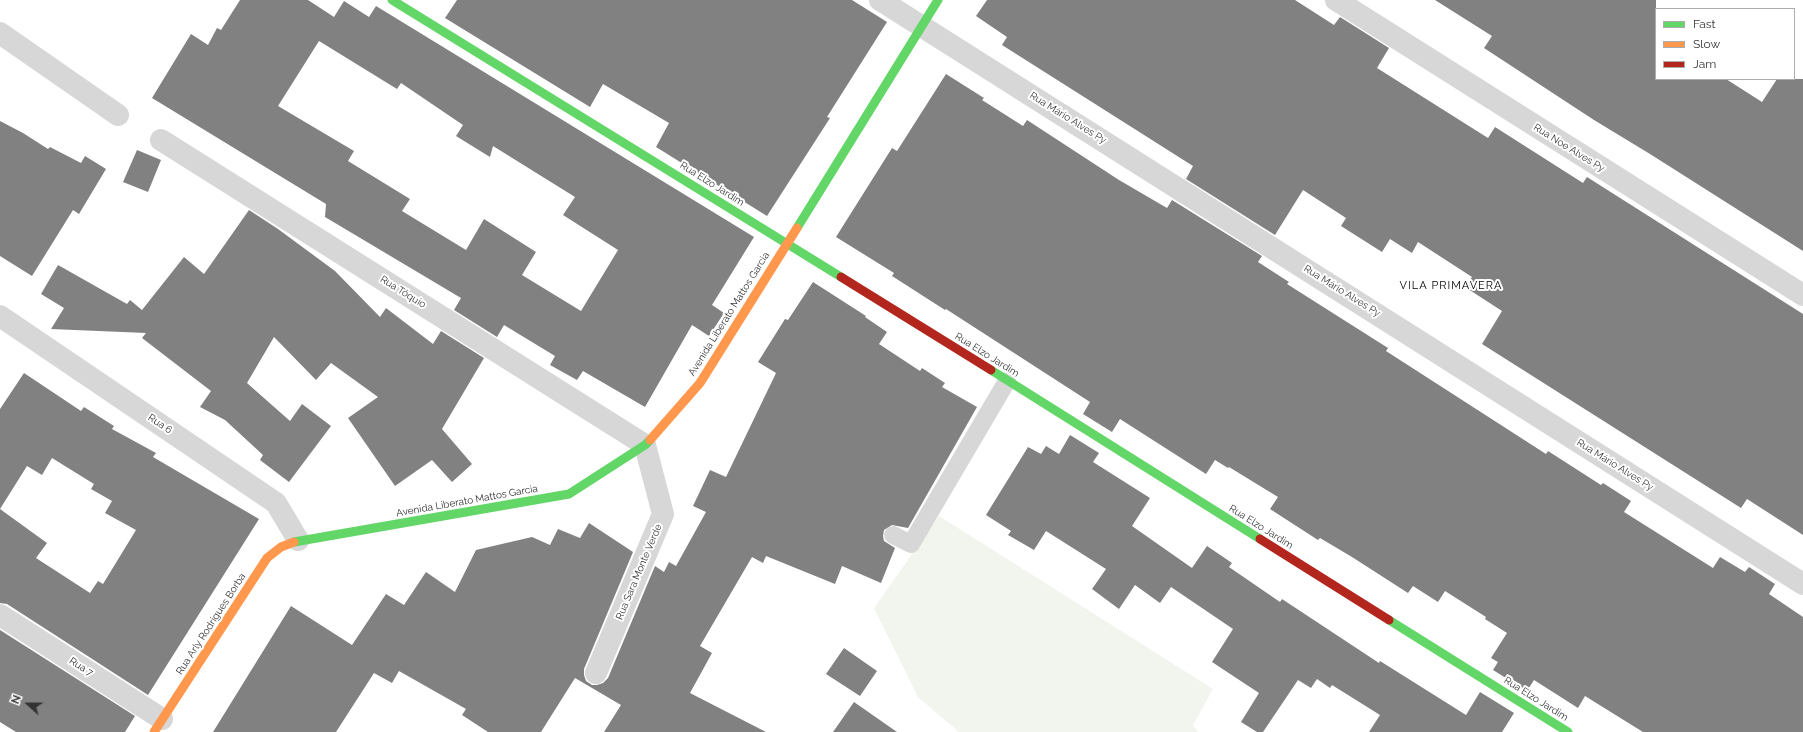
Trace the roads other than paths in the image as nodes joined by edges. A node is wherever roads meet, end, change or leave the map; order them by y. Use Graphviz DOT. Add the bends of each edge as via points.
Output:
graph roads {
  1 [pos="392,0"];
  2 [pos="880,0"];
  3 [pos="938,0"];
  4 [pos="1336,0"];
  5 [pos="922,26"];
  6 [pos="0,33"];
  7 [pos="118,115"];
  8 [pos="160,140"];
  9 [pos="786,242"];
  10 [pos="1803,295"];
  11 [pos="4,318"];
  12 [pos="1007,381"];
  13 [pos="645,445"];
  14 [pos="893,535"];
  15 [pos="298,540"];
  16 [pos="1803,584"];
  17 [pos="0,615"];
  18 [pos="596,673"];
  19 [pos="158,726"];
  20 [pos="1568,732"];
  1 -- 9 [label="street, Rua Elzo Jardim"];
  2 -- 5 [label="street, Rua Mário Alves Py"];
  3 -- 5 [label="street, Avenida Liberato Mattos Garcia"];
  4 -- 10 [label="street, Rua Noe Alves Py"];
  5 -- 9 [label="street, Avenida Liberato Mattos Garcia"];
  5 -- 16 [label="street, Rua Mário Alves Py"];
  6 -- 7 [label="street"];
  8 -- 13 [label="street, Rua Tóquio"];
  9 -- 12 [label="street, Rua Elzo Jardim"];
  9 -- 13 [label="street, Avenida Liberato Mattos Garcia" via="700,383"];
  11 -- 15 [label="street, Rua 6" via="276,503"];
  12 -- 14 [label="lane" via="911,544"];
  12 -- 20 [label="street, Rua Elzo Jardim"];
  13 -- 15 [label="street, Avenida Liberato Mattos Garcia" via="568,494"];
  13 -- 18 [label="street, Rua Sara Monte Verde" via="663,514"];
  15 -- 19 [label="street, Rua Arly Rodrigues Borba" via="281,547 267,558"];
  17 -- 19 [label="street, Rua 7"];
}
